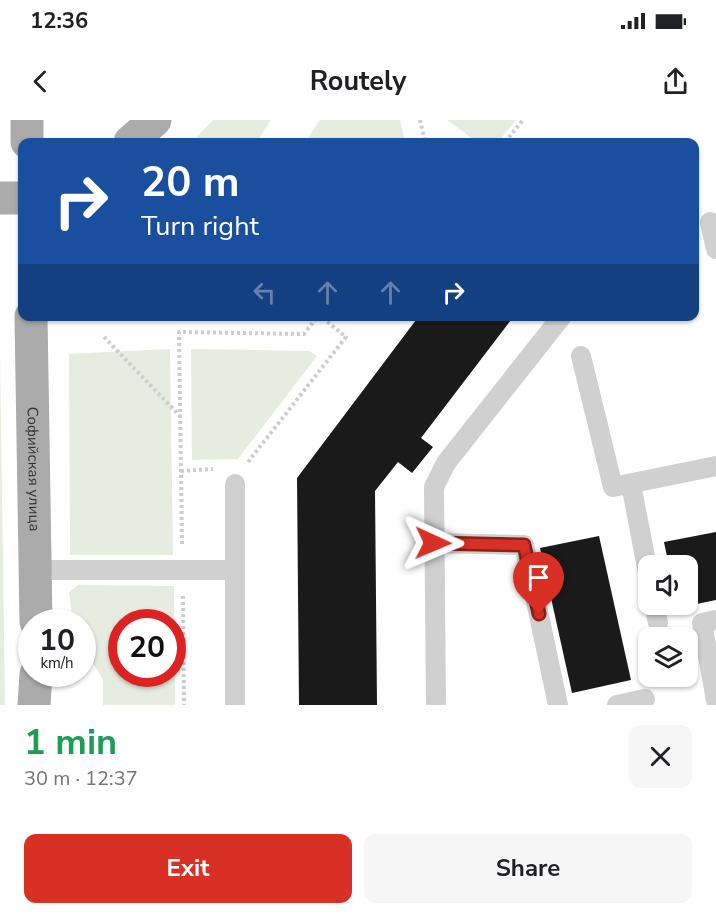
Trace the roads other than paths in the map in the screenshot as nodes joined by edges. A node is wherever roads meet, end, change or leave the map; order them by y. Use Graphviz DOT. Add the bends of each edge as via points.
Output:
graph roads {
  1 [pos="27,120"];
  2 [pos="155,120"];
  3 [pos="27,138"];
  4 [pos="135,138"];
  5 [pos="0,198"];
  6 [pos="18,198"];
  7 [pos="707,222"];
  8 [pos="716,249"];
  9 [pos="31,321"];
  10 [pos="558,321"];
  11 [pos="581,356"];
  12 [pos="716,466"];
  13 [pos="233,474"];
  14 [pos="631,484"];
  15 [pos="433,543"];
  16 [pos="645,555"];
  17 [pos="35,570"];
  18 [pos="235,570"];
  19 [pos="36,609"];
  20 [pos="716,620"];
  21 [pos="35,687"];
  22 [pos="645,699"];
  23 [pos="716,700"];
  24 [pos="34,705"];
  25 [pos="235,705"];
  26 [pos="436,705"];
  27 [pos="558,705"];
  28 [pos="617,705"];
  1 -- 3 [label="main road"];
  2 -- 4 [label="main road"];
  5 -- 6 [label="main road"];
  7 -- 8 [label="lane"];
  9 -- 17 [label="main road, Софийская улица"];
  10 -- 15 [label="lane" via="438,474"];
  11 -- 14 [label="lane" via="613,487"];
  12 -- 14 [label="lane"];
  13 -- 18 [label="lane"];
  14 -- 16 [label="lane"];
  15 -- 26 [label="lane"];
  15 -- 27 [label="lane" via="524,545"];
  17 -- 18 [label="lane"];
  17 -- 19 [label="main road, Софийская улица"];
  18 -- 25 [label="lane"];
  20 -- 23 [label="lane" via="702,623"];
  21 -- 24 [label="main road"];
  22 -- 28 [label="lane"];
}
